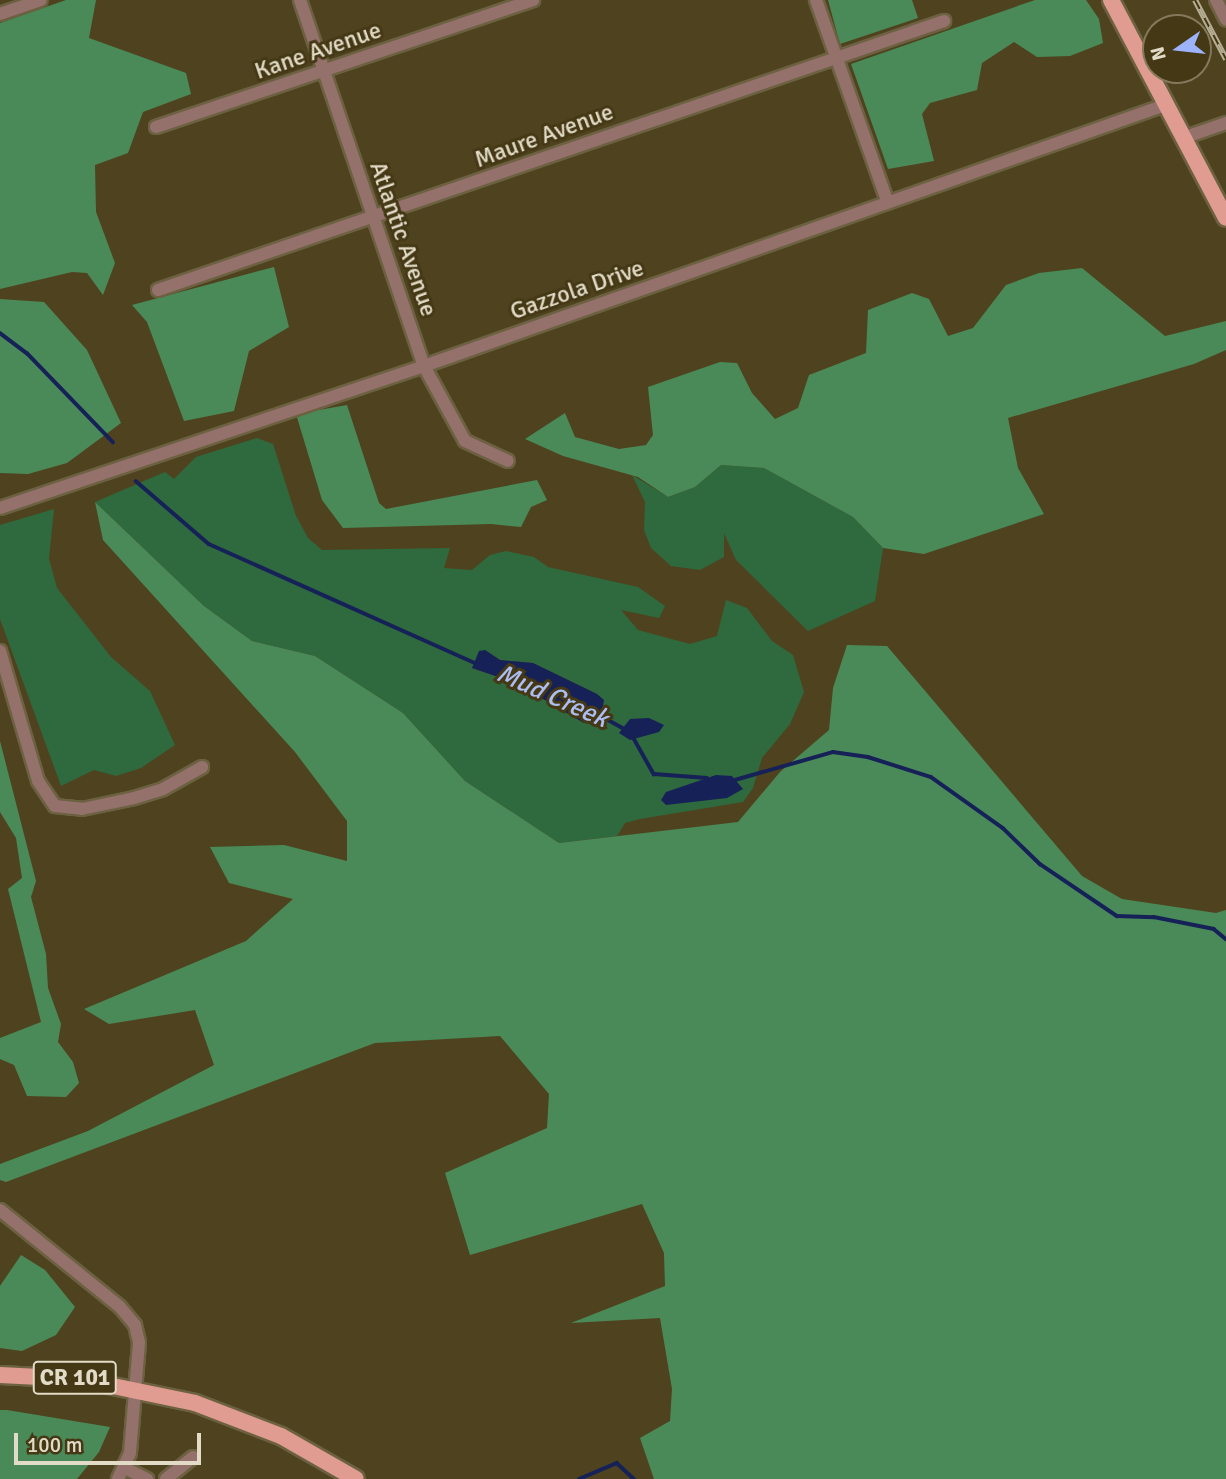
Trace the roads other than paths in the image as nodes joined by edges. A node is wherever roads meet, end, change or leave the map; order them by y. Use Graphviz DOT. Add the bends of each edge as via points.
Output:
graph roads {
  1 [pos="41,0"];
  2 [pos="300,0"];
  3 [pos="533,0"];
  4 [pos="816,0"];
  5 [pos="1111,0"];
  6 [pos="1216,0"];
  7 [pos="0,14"];
  8 [pos="1226,20"];
  9 [pos="944,21"];
  10 [pos="835,57"];
  11 [pos="324,71"];
  12 [pos="1166,105"];
  13 [pos="1226,123"];
  14 [pos="156,127"];
  15 [pos="1183,138"];
  16 [pos="888,203"];
  17 [pos="373,217"];
  18 [pos="1226,218"];
  19 [pos="158,290"];
  20 [pos="424,366"];
  21 [pos="508,461"];
  22 [pos="0,508"];
  23 [pos="0,650"];
  24 [pos="202,767"];
  25 [pos="0,1210"];
  26 [pos="0,1375"];
  27 [pos="135,1388"];
  28 [pos="193,1457"];
  29 [pos="121,1474"];
  30 [pos="147,1479"];
  31 [pos="166,1479"];
  32 [pos="356,1479"];
  1 -- 7 [label="street"];
  2 -- 11 [label="street, Atlantic Avenue"];
  3 -- 11 [label="street, Kane Avenue"];
  4 -- 10 [label="street"];
  5 -- 12 [label="main road"];
  6 -- 8 [label="street"];
  9 -- 10 [label="street, Maure Avenue"];
  10 -- 16 [label="street"];
  10 -- 17 [label="street, Maure Avenue"];
  11 -- 14 [label="street, Kane Avenue"];
  11 -- 17 [label="street, Atlantic Avenue"];
  12 -- 15 [label="main road"];
  12 -- 16 [label="street, Gazzola Drive"];
  13 -- 15 [label="street"];
  15 -- 18 [label="main road"];
  16 -- 20 [label="street, Gazzola Drive"];
  17 -- 19 [label="street, Maure Avenue"];
  17 -- 20 [label="street, Atlantic Avenue"];
  20 -- 21 [label="street, Atlantic Avenue" via="465,441"];
  20 -- 22 [label="street, Gazzola Drive"];
  23 -- 24 [label="street" via="38,781 55,806 82,809 134,798 163,789"];
  25 -- 27 [label="street" via="131,1319 139,1343"];
  26 -- 27 [label="main road, CR 101" via="69,1377"];
  27 -- 29 [label="street"];
  27 -- 32 [label="main road, CR 101" via="253,1424"];
  28 -- 31 [label="street"];
  29 -- 30 [label="street"];
}
